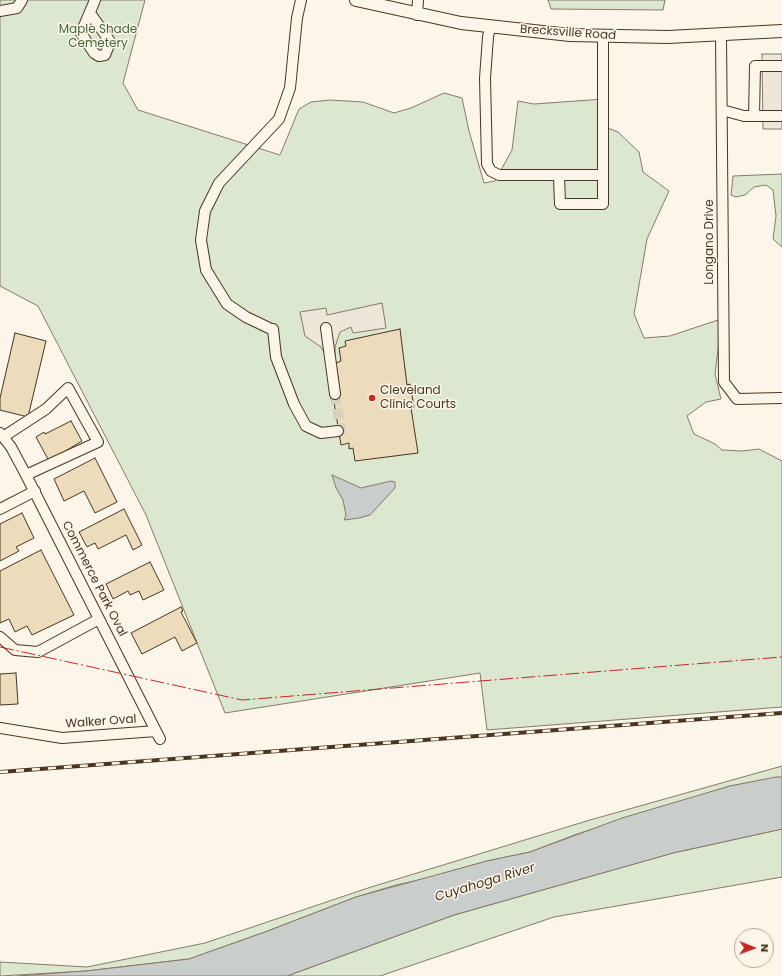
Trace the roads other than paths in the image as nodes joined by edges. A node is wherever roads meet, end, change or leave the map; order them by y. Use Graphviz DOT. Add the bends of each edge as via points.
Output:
graph roads {
  1 [pos="22,0"];
  2 [pos="95,0"];
  3 [pos="301,0"];
  4 [pos="356,0"];
  5 [pos="418,0"];
  6 [pos="371,2"];
  7 [pos="0,11"];
  8 [pos="90,13"];
  9 [pos="417,14"];
  10 [pos="490,27"];
  11 [pos="782,31"];
  12 [pos="721,35"];
  13 [pos="603,36"];
  14 [pos="782,66"];
  15 [pos="722,110"];
  16 [pos="754,116"];
  17 [pos="782,116"];
  18 [pos="603,175"];
  19 [pos="559,176"];
  20 [pos="326,328"];
  21 [pos="335,394"];
  22 [pos="782,398"];
  23 [pos="338,431"];
  24 [pos="2,435"];
  25 [pos="26,475"];
  26 [pos="35,491"];
  27 [pos="0,510"];
  28 [pos="100,619"];
  29 [pos="0,637"];
  30 [pos="0,728"];
  31 [pos="158,735"];
  1 -- 7 [label="street" via="17,8"];
  2 -- 8 [label="street"];
  3 -- 23 [label="street" via="290,88 279,119 220,183 205,211 201,240 206,270 227,304 271,329 278,363 294,404 306,426 321,433"];
  4 -- 6 [label="main road, Brecksville Road"];
  5 -- 9 [label="street"];
  6 -- 9 [label="main road, Brecksville Road"];
  9 -- 10 [label="main road, Brecksville Road"];
  10 -- 13 [label="main road, Brecksville Road"];
  10 -- 19 [label="street" via="485,78 487,164 491,171 499,175"];
  11 -- 12 [label="main road, Brecksville Road"];
  12 -- 13 [label="main road, Brecksville Road"];
  12 -- 15 [label="street, Longano Drive"];
  13 -- 18 [label="street"];
  14 -- 16 [label="street" via="755,66"];
  15 -- 16 [label="street"];
  15 -- 22 [label="street, Longano Drive" via="724,382 737,399"];
  16 -- 17 [label="street"];
  18 -- 19 [label="street"];
  18 -- 19 [label="street" via="603,204 560,204"];
  20 -- 21 [label="street"];
  24 -- 25 [label="street, Commerce Park Oval"];
  24 -- 25 [label="street" via="46,409 68,388 98,442"];
  25 -- 26 [label="street, Commerce Park Oval"];
  26 -- 27 [label="street"];
  26 -- 28 [label="street, Commerce Park Oval"];
  28 -- 29 [label="street" via="38,652 15,650"];
  28 -- 31 [label="street, Commerce Park Oval"];
  30 -- 31 [label="street, Walker Oval" via="62,738"];
}
